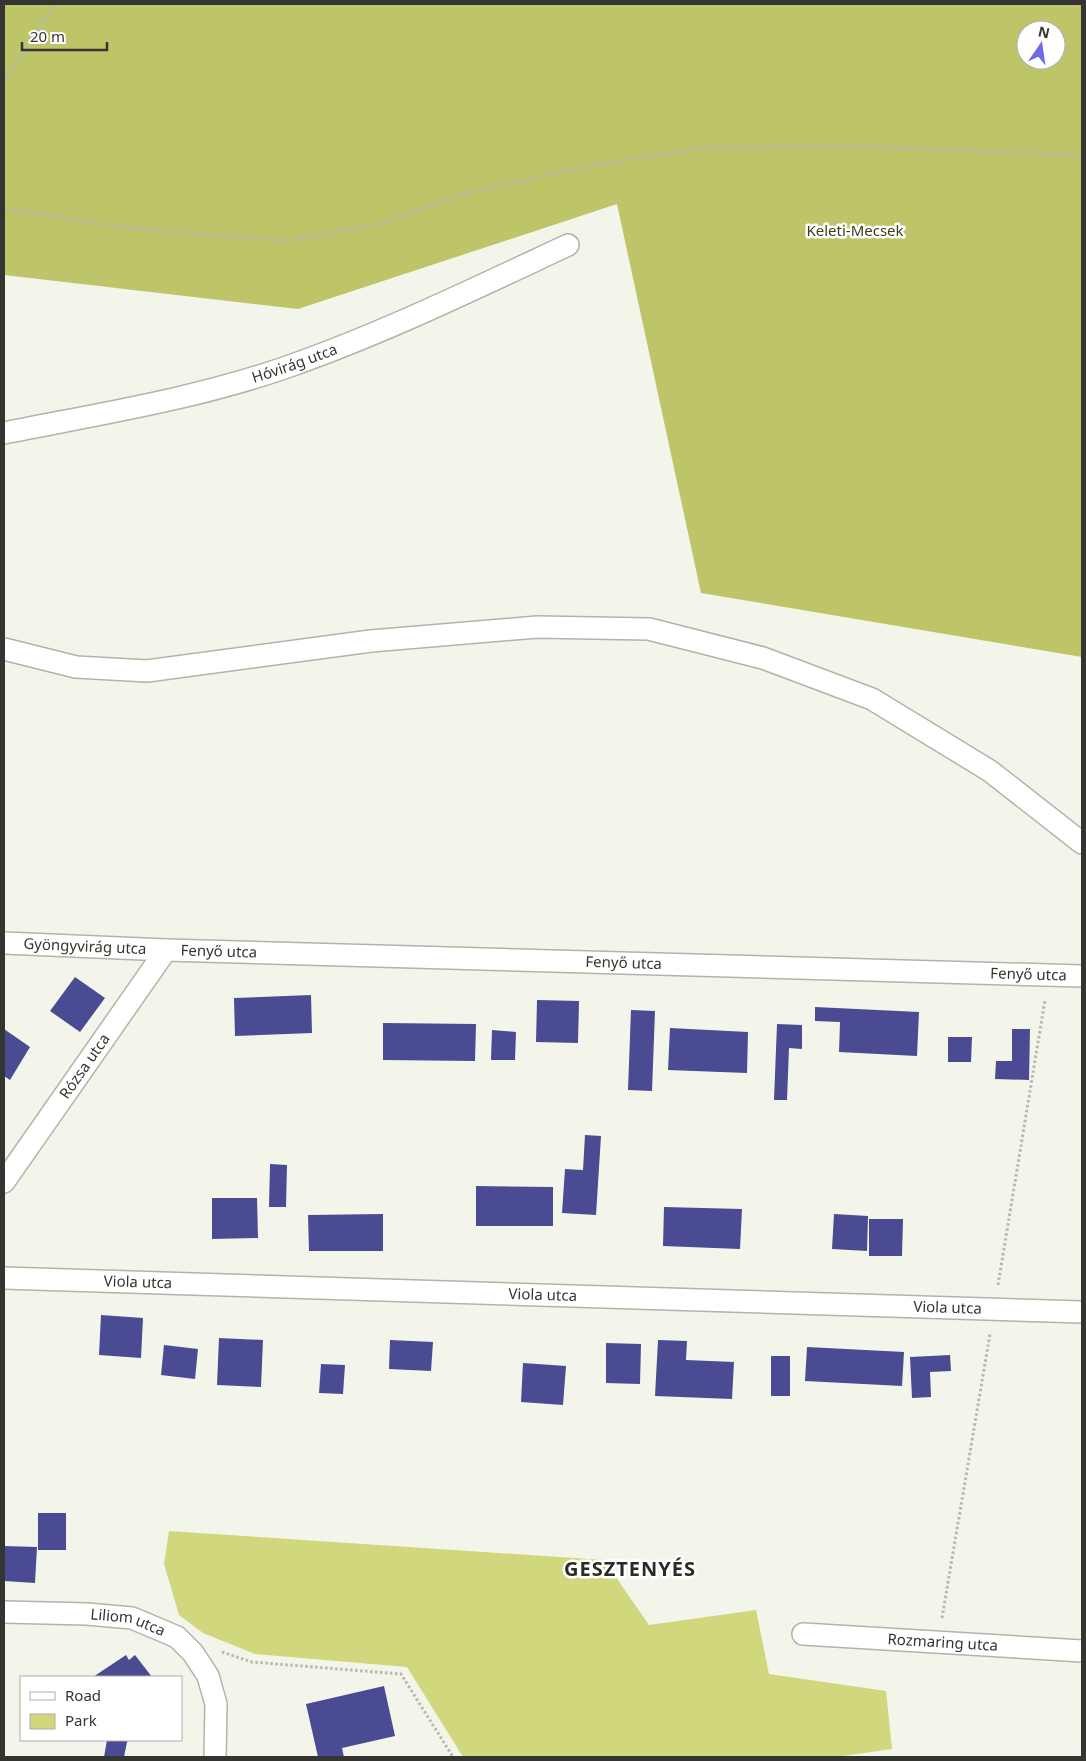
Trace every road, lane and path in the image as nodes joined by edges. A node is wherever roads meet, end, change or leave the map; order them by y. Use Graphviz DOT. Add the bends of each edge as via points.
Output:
graph roads {
  1 [pos="55,4"];
  2 [pos="4,82"];
  3 [pos="1082,155"];
  4 [pos="4,208"];
  5 [pos="568,245"];
  6 [pos="4,433"];
  7 [pos="4,649"];
  8 [pos="1082,843"];
  9 [pos="4,943"];
  10 [pos="166,950"];
  11 [pos="1082,976"];
  12 [pos="4,1182"];
  13 [pos="4,1278"];
  14 [pos="1082,1312"];
  15 [pos="4,1612"];
  16 [pos="803,1634"];
  17 [pos="214,1649"];
  18 [pos="1082,1651"];
  19 [pos="215,1757"];
  20 [pos="453,1757"];
  1 -- 2 [label="path"];
  3 -- 4 [label="path" via="851,146 702,148 587,166 475,191 380,224 285,241 118,227"];
  5 -- 6 [label="street, Hóvirág utca" via="410,319 287,367 202,393"];
  7 -- 8 [label="street" via="76,667 147,671 371,641 537,627 649,629 763,658 872,699 990,771"];
  9 -- 10 [label="street, Gyöngyvirág utca"];
  10 -- 11 [label="street, Fenyő utca"];
  10 -- 12 [label="street, Rózsa utca"];
  13 -- 14 [label="street, Viola utca"];
  15 -- 19 [label="street, Liliom utca" via="132,1618 176,1637 193,1653 208,1676 216,1704"];
  16 -- 18 [label="street, Rozmaring utca"];
  17 -- 20 [label="path" via="252,1662 402,1674"];
}
